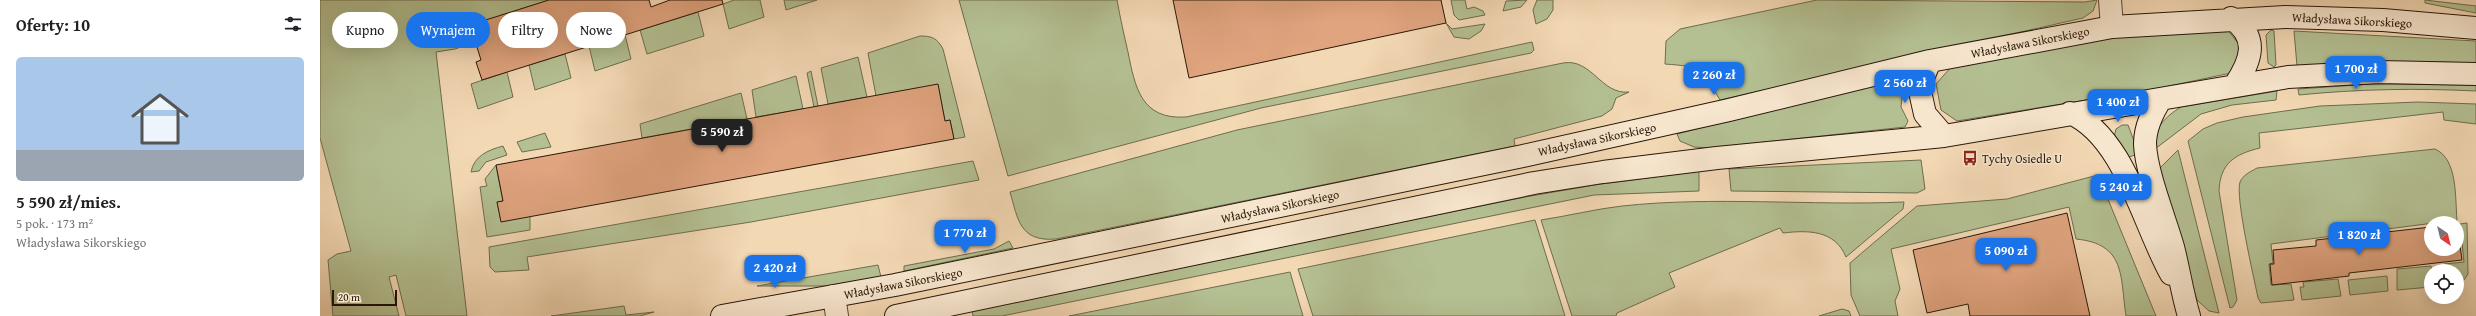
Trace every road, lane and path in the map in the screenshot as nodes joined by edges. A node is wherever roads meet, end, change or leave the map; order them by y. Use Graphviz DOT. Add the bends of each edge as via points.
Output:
graph roads {
  1 [pos="2110,0"];
  2 [pos="2231,18"];
  3 [pos="2112,27"];
  4 [pos="2476,28"];
  5 [pos="1930,61"];
  6 [pos="2476,74"];
  7 [pos="2235,85"];
  8 [pos="2161,99"];
  9 [pos="2070,113"];
  10 [pos="1944,136"];
  11 [pos="2181,290"];
  12 [pos="836,306"];
  13 [pos="722,316"];
  14 [pos="896,316"];
  15 [pos="2188,316"];
  1 -- 3 [label="street"];
  2 -- 3 [label="street, Władysława Sikorskiego"];
  2 -- 4 [label="street, Władysława Sikorskiego" via="2383,20"];
  2 -- 7 [label="street" via="2242,26 2250,47 2251,58"];
  3 -- 5 [label="street, Władysława Sikorskiego"];
  5 -- 10 [label="street" via="1919,87 1925,114"];
  5 -- 12 [label="street, Władysława Sikorskiego" via="1729,110"];
  6 -- 7 [label="street" via="2380,72 2288,77"];
  7 -- 8 [label="street"];
  8 -- 9 [label="street"];
  8 -- 11 [label="street" via="2148,122 2145,144 2174,250"];
  9 -- 10 [label="street"];
  9 -- 11 [label="street" via="2090,124 2112,148 2159,252"];
  10 -- 14 [label="street" via="1717,158 1549,180"];
  11 -- 15 [label="street"];
  12 -- 13 [label="street, Władysława Sikorskiego"];
}
